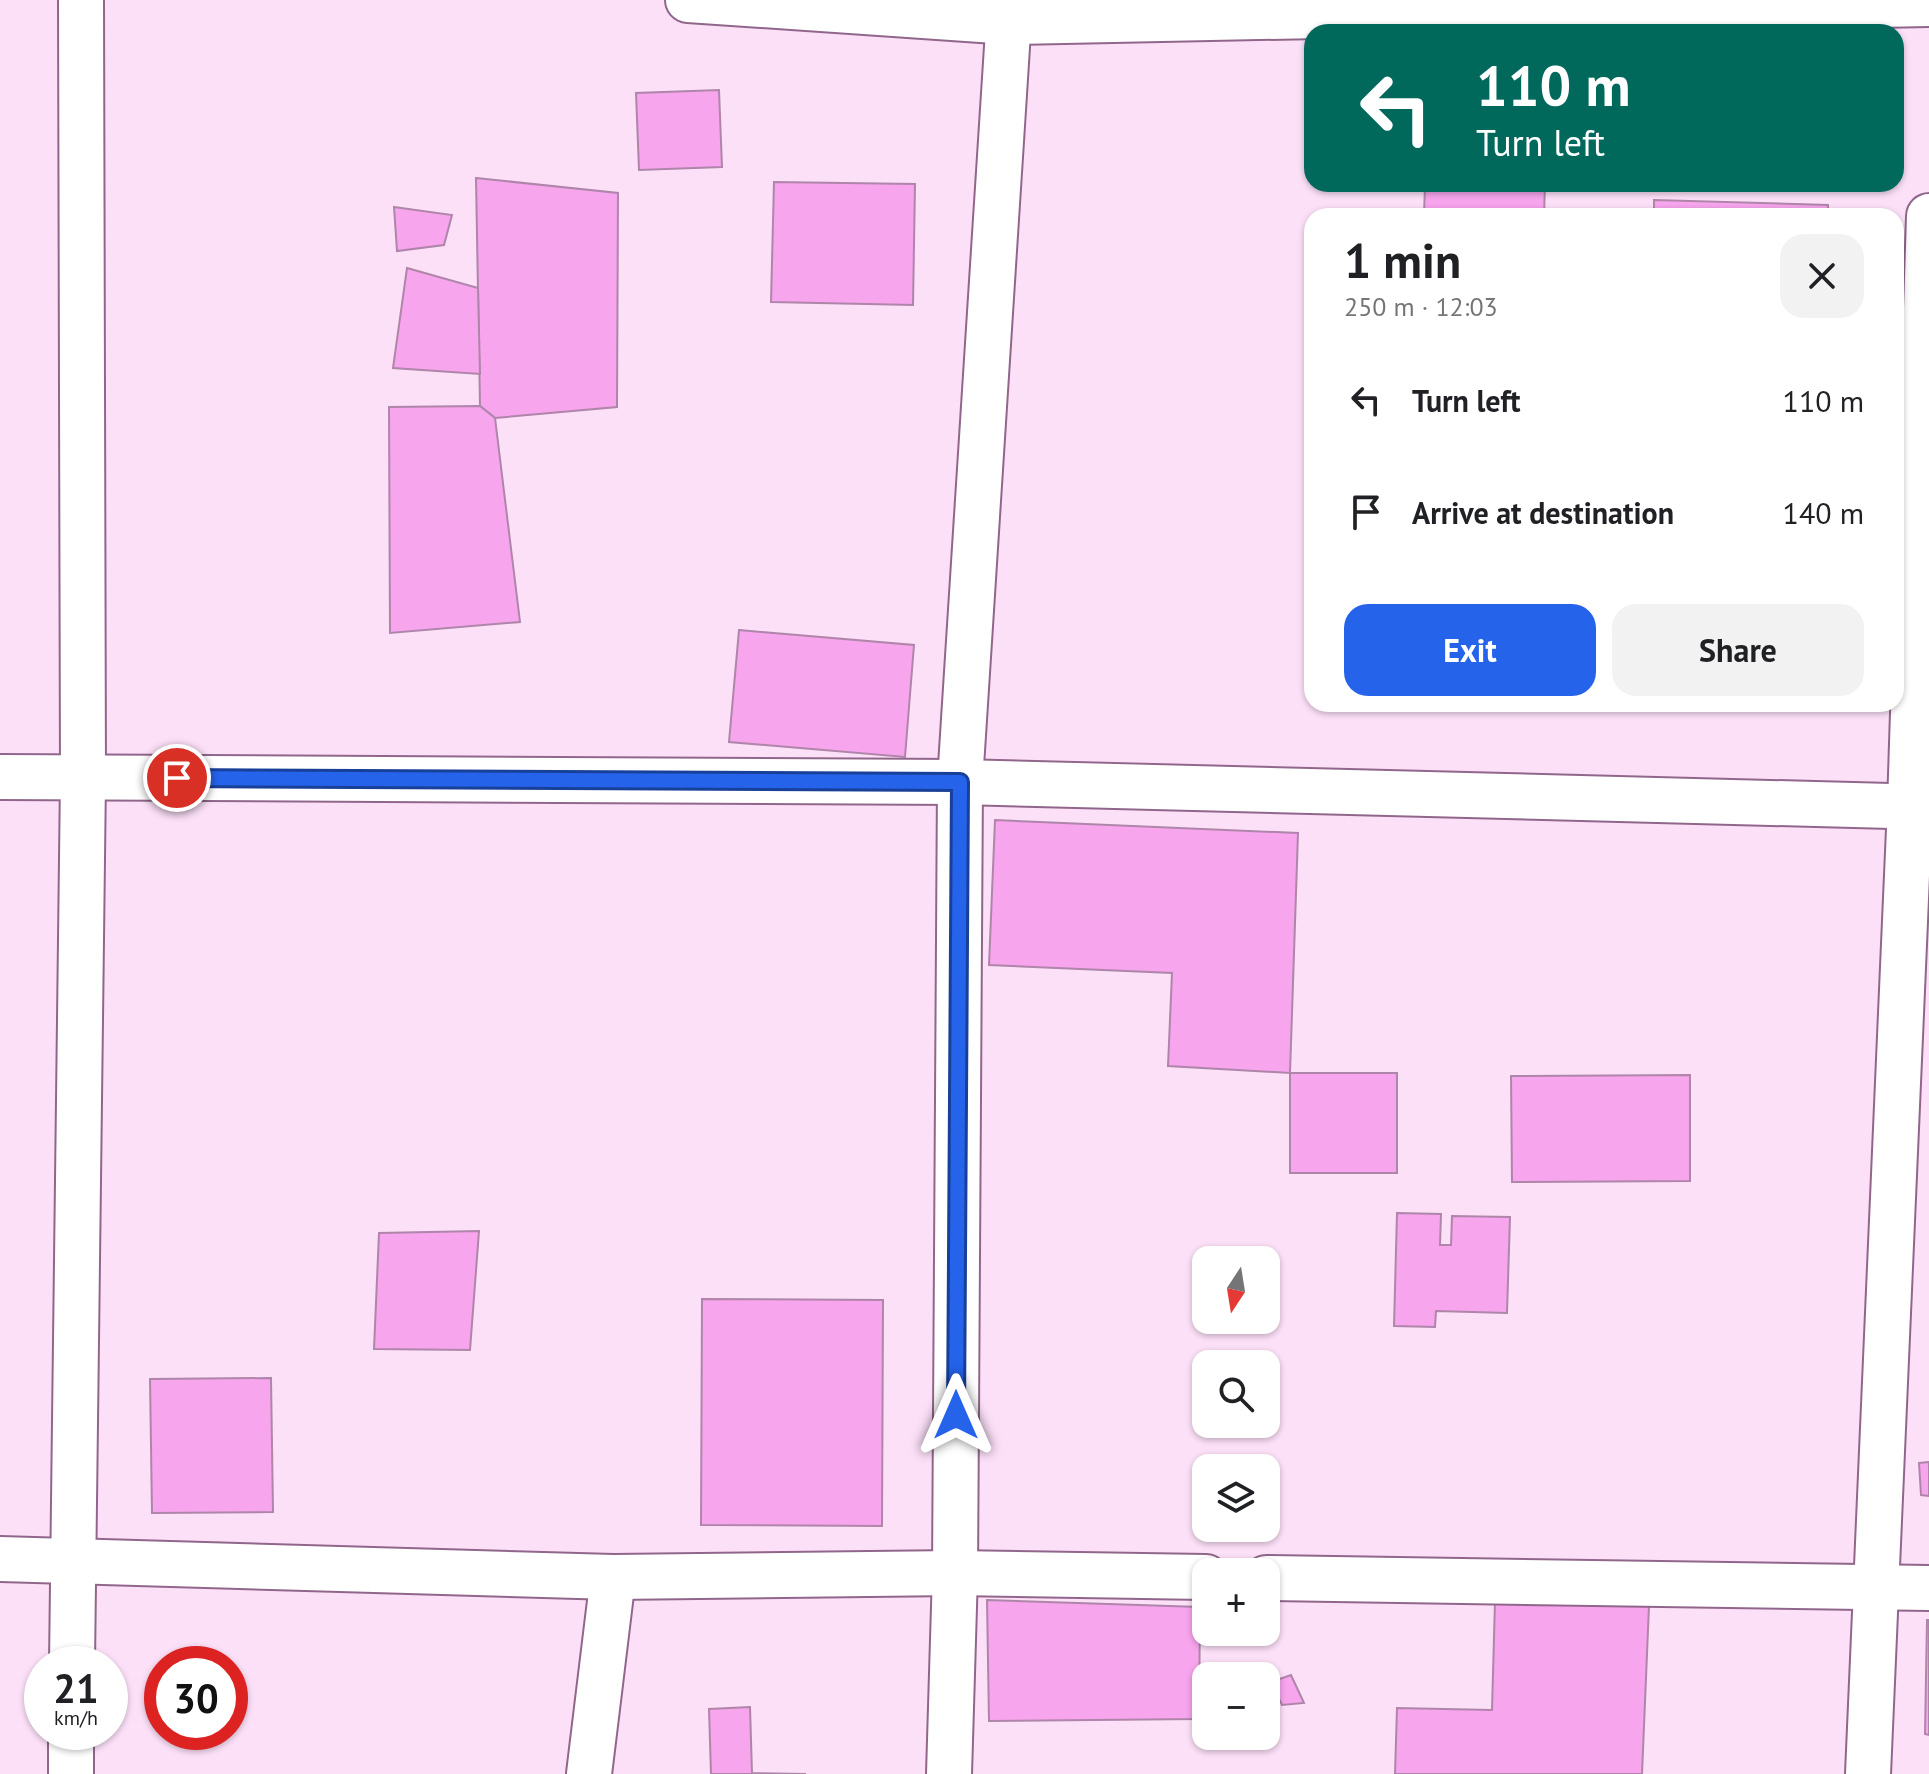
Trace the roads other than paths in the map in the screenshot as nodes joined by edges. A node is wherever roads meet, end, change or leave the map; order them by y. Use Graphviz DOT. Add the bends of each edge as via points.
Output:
graph roads {
  1 [pos="81,0"];
  2 [pos="688,0"];
  3 [pos="1929,4"];
  4 [pos="1010,11"];
  5 [pos="1929,216"];
  6 [pos="0,777"];
  7 [pos="83,778"];
  8 [pos="960,782"];
  9 [pos="1920,807"];
  10 [pos="0,1559"];
  11 [pos="73,1560"];
  12 [pos="955,1573"];
  13 [pos="613,1577"];
  14 [pos="1192,1577"];
  15 [pos="1280,1578"];
  16 [pos="1875,1587"];
  17 [pos="1929,1588"];
  18 [pos="72,1646"];
  19 [pos="71,1750"];
  20 [pos="71,1774"];
  21 [pos="589,1774"];
  22 [pos="949,1774"];
  23 [pos="1868,1774"];
  1 -- 7 [label="street"];
  2 -- 4 [label="street"];
  3 -- 4 [label="street"];
  4 -- 8 [label="street"];
  5 -- 9 [label="street"];
  6 -- 7 [label="street"];
  7 -- 8 [label="street"];
  7 -- 11 [label="street"];
  8 -- 9 [label="street"];
  8 -- 12 [label="street"];
  9 -- 16 [label="street"];
  10 -- 11 [label="street"];
  11 -- 13 [label="street"];
  11 -- 18 [label="street"];
  12 -- 13 [label="street"];
  12 -- 14 [label="street"];
  12 -- 22 [label="street"];
  13 -- 21 [label="street"];
  15 -- 16 [label="street"];
  16 -- 17 [label="street"];
  16 -- 23 [label="street"];
  19 -- 20 [label="street"];
}
